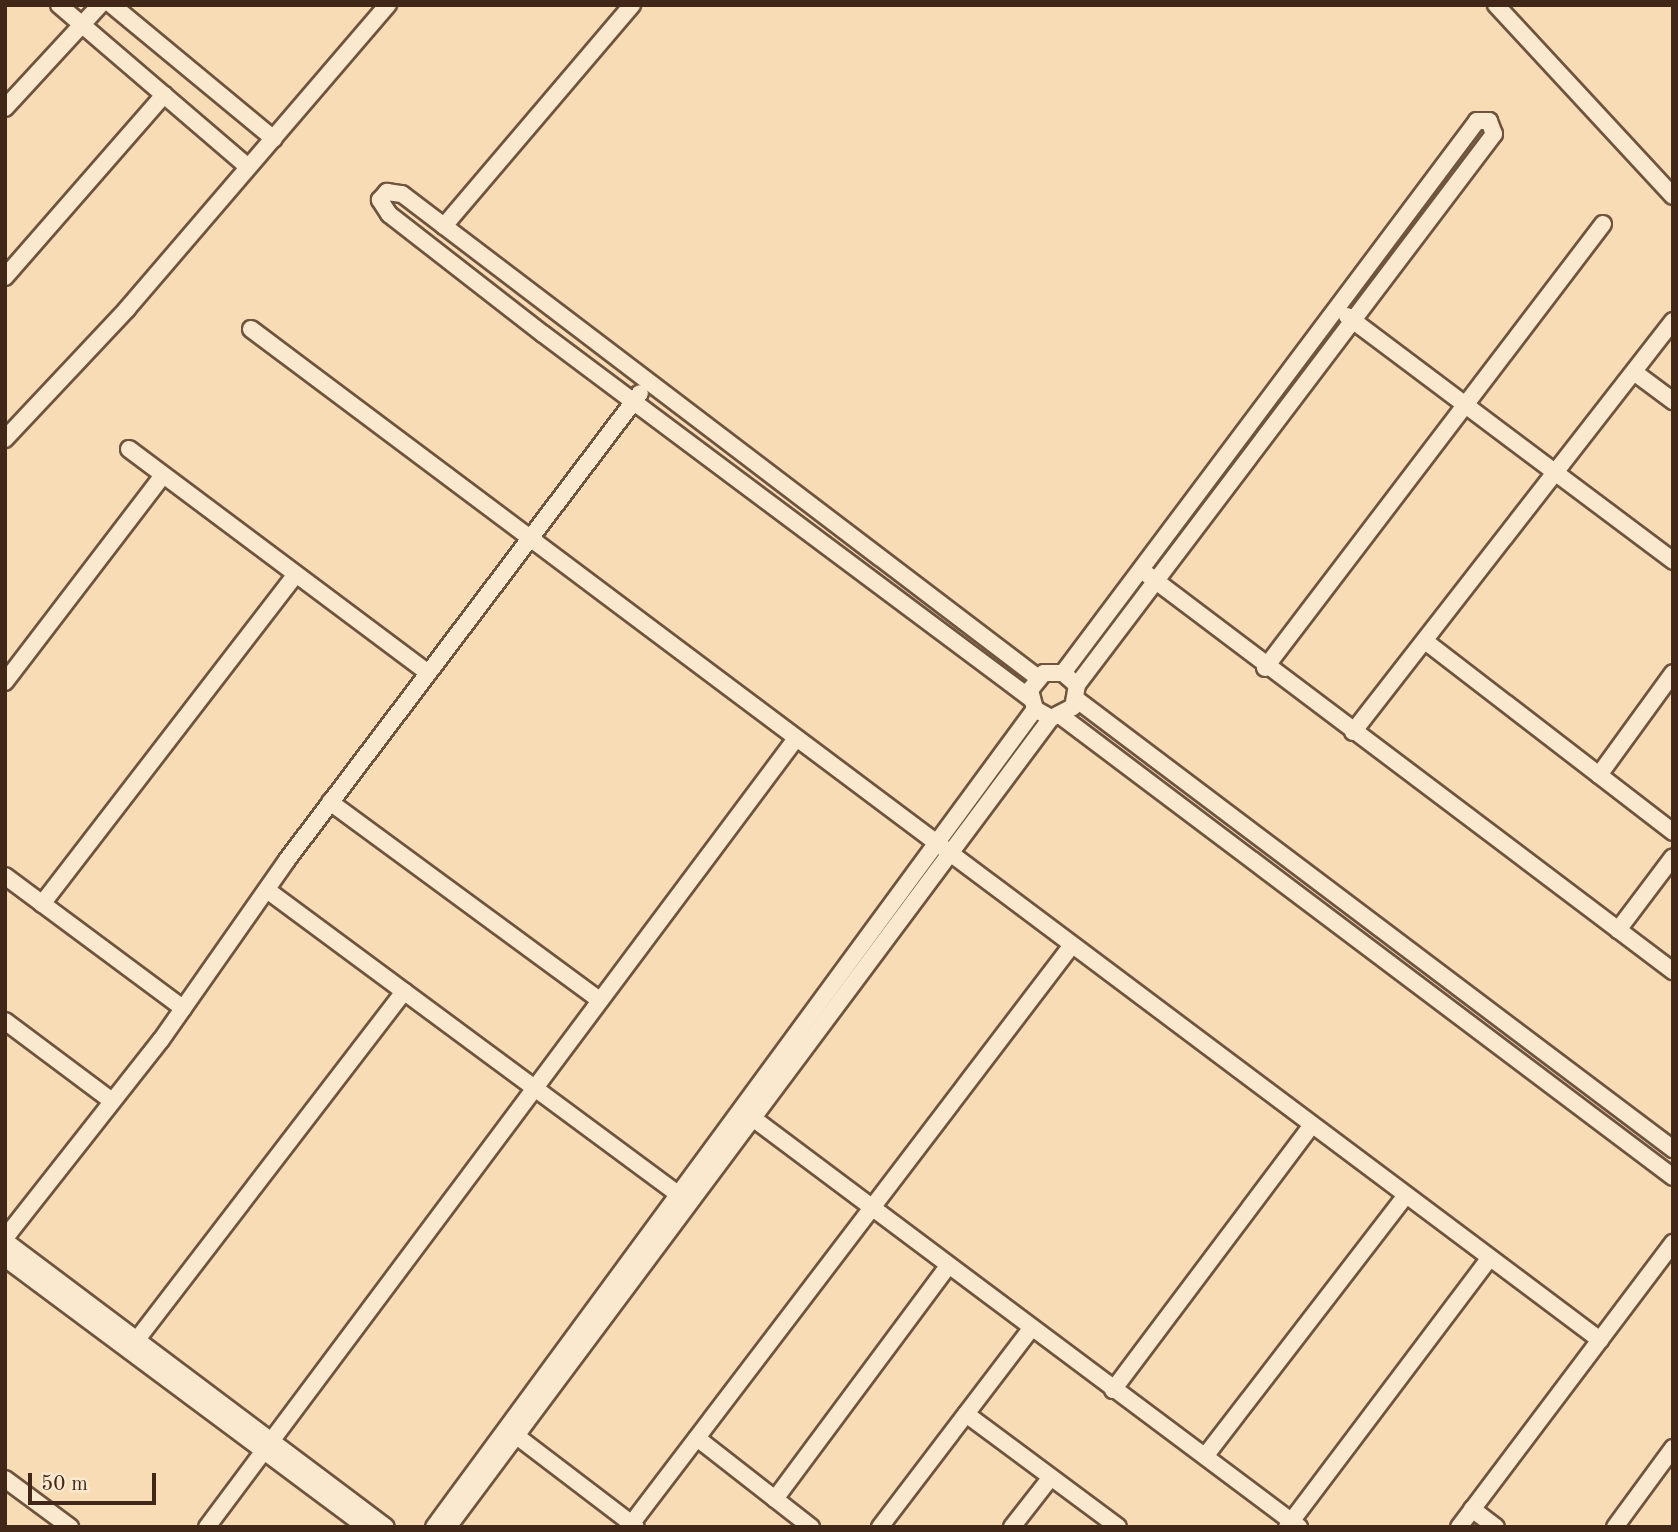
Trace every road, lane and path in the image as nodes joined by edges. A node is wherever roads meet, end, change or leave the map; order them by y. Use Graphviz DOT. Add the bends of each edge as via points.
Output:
graph roads {
  1 [pos="59,5"];
  2 [pos="100,5"];
  3 [pos="112,5"];
  4 [pos="388,5"];
  5 [pos="632,5"];
  6 [pos="1496,5"];
  7 [pos="83,26"];
  8 [pos="164,95"];
  9 [pos="5,108"];
  10 [pos="274,139"];
  11 [pos="247,166"];
  12 [pos="1673,195"];
  13 [pos="1604,224"];
  14 [pos="444,226"];
  15 [pos="5,277"];
  16 [pos="1337,308"];
  17 [pos="1353,320"];
  18 [pos="1673,321"];
  19 [pos="251,329"];
  20 [pos="1634,372"];
  21 [pos="648,383"];
  22 [pos="1673,401"];
  23 [pos="634,402"];
  24 [pos="1465,405"];
  25 [pos="11,421"];
  26 [pos="5,439"];
  27 [pos="129,449"];
  28 [pos="163,475"];
  29 [pos="1556,475"];
  30 [pos="529,541"];
  31 [pos="1673,561"];
  32 [pos="1140,570"];
  33 [pos="296,574"];
  34 [pos="1155,581"];
  35 [pos="1425,640"];
  36 [pos="1265,668"];
  37 [pos="428,673"];
  38 [pos="1063,673"];
  39 [pos="1673,673"];
  40 [pos="1037,677"];
  41 [pos="5,682"];
  42 [pos="1076,692"];
  43 [pos="1032,704"];
  44 [pos="1056,717"];
  45 [pos="1353,732"];
  46 [pos="795,740"];
  47 [pos="1599,775"];
  48 [pos="330,802"];
  49 [pos="1673,832"];
  50 [pos="944,849"];
  51 [pos="1673,857"];
  52 [pos="5,876"];
  53 [pos="267,890"];
  54 [pos="42,904"];
  55 [pos="1618,930"];
  56 [pos="1072,945"];
  57 [pos="1673,971"];
  58 [pos="404,991"];
  59 [pos="600,1000"];
  60 [pos="183,1009"];
  61 [pos="5,1021"];
  62 [pos="533,1088"];
  63 [pos="112,1101"];
  64 [pos="748,1114"];
  65 [pos="1312,1125"];
  66 [pos="1673,1149"];
  67 [pos="1673,1177"];
  68 [pos="1405,1196"];
  69 [pos="684,1198"];
  70 [pos="872,1208"];
  71 [pos="5,1240"];
  72 [pos="1673,1243"];
  73 [pos="5,1258"];
  74 [pos="1489,1259"];
  75 [pos="948,1266"];
  76 [pos="1031,1329"];
  77 [pos="1600,1340"];
  78 [pos="133,1345"];
  79 [pos="1113,1390"];
  80 [pos="966,1414"];
  81 [pos="511,1432"];
  82 [pos="696,1438"];
  83 [pos="270,1447"];
  84 [pos="1673,1448"];
  85 [pos="1206,1455"];
  86 [pos="1051,1477"];
  87 [pos="5,1479"];
  88 [pos="775,1499"];
  89 [pos="1472,1509"];
  90 [pos="634,1525"];
  91 [pos="1293,1525"];
  92 [pos="67,1526"];
  93 [pos="207,1527"];
  94 [pos="366,1527"];
  95 [pos="386,1527"];
  96 [pos="433,1527"];
  97 [pos="448,1527"];
  98 [pos="811,1527"];
  99 [pos="880,1527"];
  100 [pos="1012,1527"];
  101 [pos="1118,1527"];
  102 [pos="1459,1527"];
  103 [pos="1496,1527"];
  104 [pos="1615,1527"];
  1 -- 7 [label="street"];
  2 -- 7 [label="street"];
  3 -- 10 [label="street"];
  4 -- 10 [label="street"];
  5 -- 14 [label="street"];
  6 -- 12 [label="street"];
  7 -- 8 [label="street"];
  7 -- 9 [label="street"];
  8 -- 11 [label="street"];
  8 -- 15 [label="street"];
  10 -- 11 [label="street"];
  11 -- 25 [label="street" via="127,309"];
  13 -- 24 [label="street"];
  14 -- 21 [label="street"];
  14 -- 23 [label="street" via="402,194 387,192 380,200 389,214"];
  16 -- 17 [label="street"];
  16 -- 17 [label="street" via="1477,121 1489,121 1494,134"];
  16 -- 32 [label="street"];
  17 -- 24 [label="street"];
  17 -- 34 [label="street"];
  18 -- 20 [label="street"];
  19 -- 30 [label="street"];
  20 -- 22 [label="street"];
  20 -- 29 [label="street"];
  21 -- 23 [label="street"];
  21 -- 40 [label="street"];
  23 -- 30 [label="street"];
  23 -- 43 [label="street"];
  24 -- 29 [label="street"];
  24 -- 36 [label="street"];
  25 -- 26 [label="street"];
  27 -- 28 [label="street"];
  28 -- 33 [label="street"];
  28 -- 41 [label="street"];
  29 -- 31 [label="street"];
  29 -- 35 [label="street"];
  30 -- 37 [label="street"];
  30 -- 46 [label="street"];
  32 -- 34 [label="street"];
  32 -- 38 [label="street"];
  33 -- 37 [label="street"];
  33 -- 54 [label="street"];
  34 -- 36 [label="street"];
  34 -- 42 [label="street"];
  35 -- 45 [label="street"];
  35 -- 47 [label="street"];
  36 -- 45 [label="street"];
  37 -- 48 [label="street"];
  38 -- 40 [label="street"];
  38 -- 42 [label="street"];
  39 -- 47 [label="street"];
  40 -- 43 [label="street"];
  42 -- 44 [label="street"];
  42 -- 66 [label="street"];
  43 -- 44 [label="street"];
  43 -- 50 [label="street"];
  44 -- 50 [label="street"];
  44 -- 67 [label="street"];
  45 -- 55 [label="street"];
  46 -- 50 [label="street"];
  46 -- 59 [label="street"];
  47 -- 49 [label="street"];
  48 -- 53 [label="street"];
  48 -- 59 [label="street"];
  50 -- 56 [label="street"];
  50 -- 64 [label="street"];
  51 -- 55 [label="street"];
  52 -- 54 [label="street"];
  53 -- 58 [label="street"];
  53 -- 60 [label="street"];
  54 -- 60 [label="street"];
  55 -- 57 [label="street"];
  56 -- 65 [label="street"];
  56 -- 70 [label="street"];
  58 -- 62 [label="street"];
  58 -- 78 [label="street"];
  59 -- 62 [label="street"];
  60 -- 63 [label="street"];
  61 -- 63 [label="street"];
  62 -- 69 [label="street"];
  62 -- 83 [label="street"];
  63 -- 71 [label="street"];
  64 -- 69 [label="street"];
  64 -- 70 [label="street"];
  65 -- 68 [label="street"];
  65 -- 79 [label="street"];
  68 -- 74 [label="street"];
  68 -- 85 [label="street"];
  69 -- 81 [label="street"];
  70 -- 75 [label="street"];
  70 -- 82 [label="street"];
  71 -- 78 [label="street"];
  72 -- 77 [label="street"];
  73 -- 78 [label="street"];
  74 -- 77 [label="street"];
  74 -- 91 [label="street"];
  75 -- 76 [label="street"];
  75 -- 88 [label="street"];
  76 -- 79 [label="street"];
  76 -- 80 [label="street"];
  77 -- 89 [label="street"];
  78 -- 83 [label="street"];
  79 -- 85 [label="street"];
  80 -- 86 [label="street"];
  80 -- 99 [label="street"];
  81 -- 90 [label="street"];
  81 -- 96 [label="street"];
  81 -- 97 [label="street"];
  82 -- 88 [label="street"];
  82 -- 90 [label="street"];
  83 -- 93 [label="street"];
  83 -- 94 [label="street"];
  83 -- 95 [label="street"];
  84 -- 104 [label="street"];
  85 -- 91 [label="street"];
  86 -- 100 [label="street"];
  86 -- 101 [label="street"];
  87 -- 92 [label="street"];
  88 -- 98 [label="street"];
  89 -- 102 [label="street"];
  89 -- 103 [label="street"];
}
